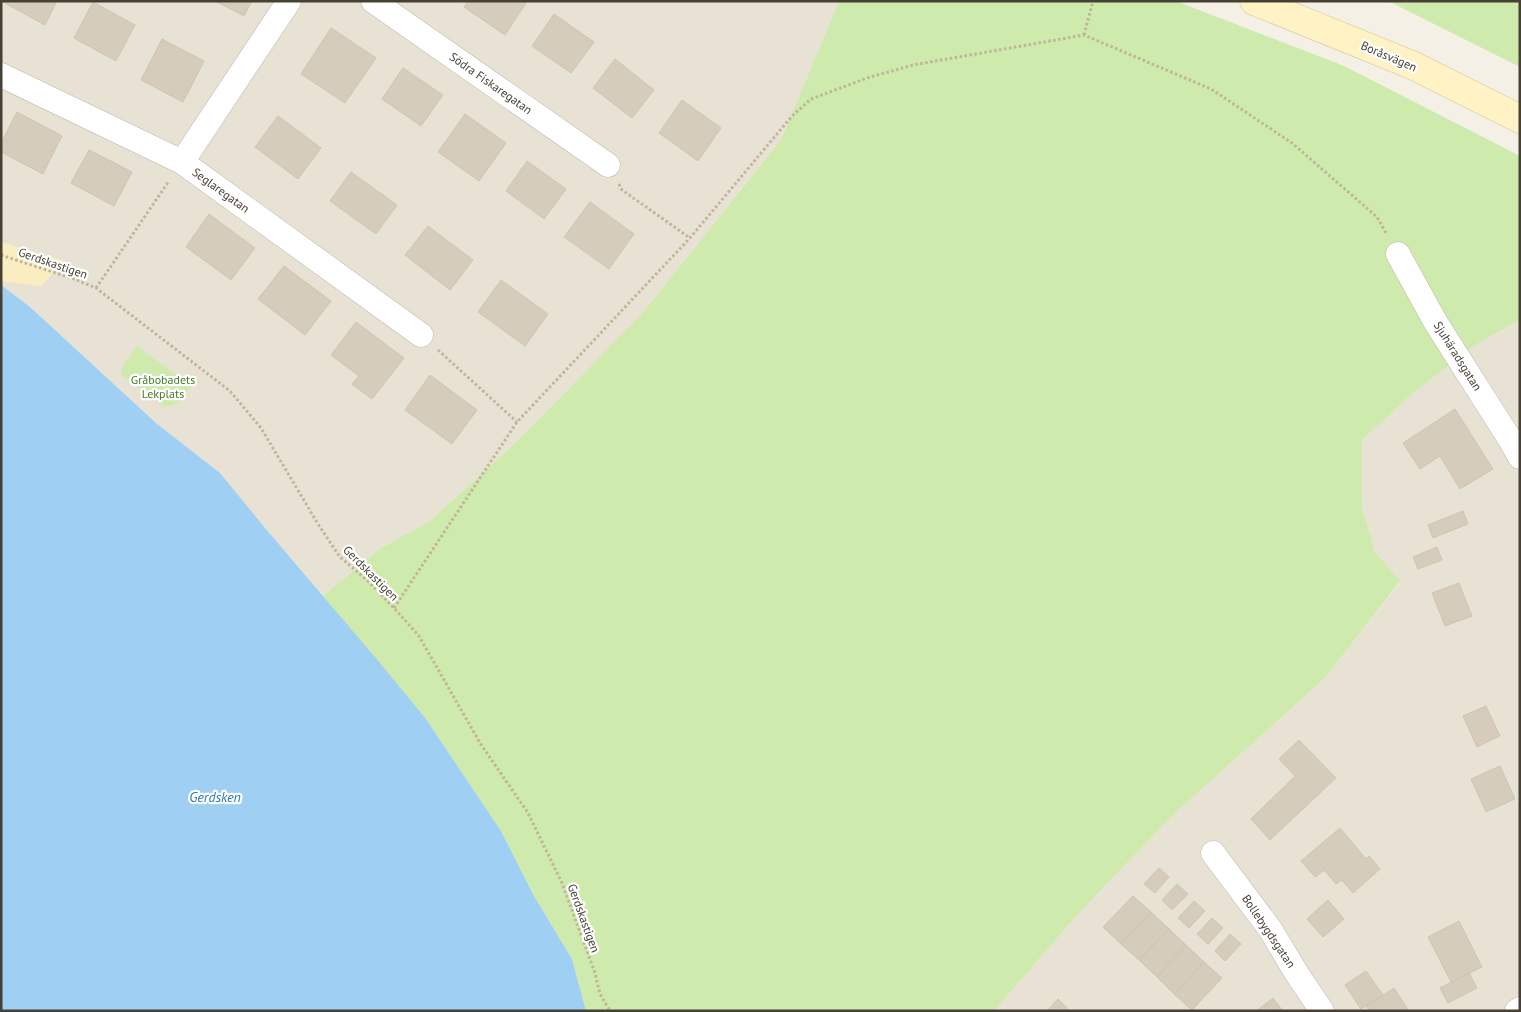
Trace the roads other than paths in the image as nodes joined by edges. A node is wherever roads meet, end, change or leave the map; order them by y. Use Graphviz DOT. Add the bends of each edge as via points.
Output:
graph roads {
  1 [pos="289,1"];
  2 [pos="373,1"];
  3 [pos="1254,1"];
  4 [pos="1,75"];
  5 [pos="1520,119"];
  6 [pos="182,162"];
  7 [pos="608,165"];
  8 [pos="1398,254"];
  9 [pos="421,335"];
  10 [pos="1520,457"];
  11 [pos="1213,853"];
  12 [pos="1520,1009"];
  13 [pos="1322,1011"];
  14 [pos="1516,1011"];
  1 -- 6 [label="street"];
  2 -- 7 [label="street, Södra Fiskaregatan"];
  3 -- 5 [label="main road, Boråsvägen" via="1412,65"];
  4 -- 6 [label="street, Seglaregatan"];
  6 -- 9 [label="street, Seglaregatan"];
  8 -- 10 [label="street, Sjuhäradsgatan" via="1436,323"];
  11 -- 13 [label="street, Bollebygdsgatan" via="1270,929"];
  12 -- 14 [label="street"];
}
